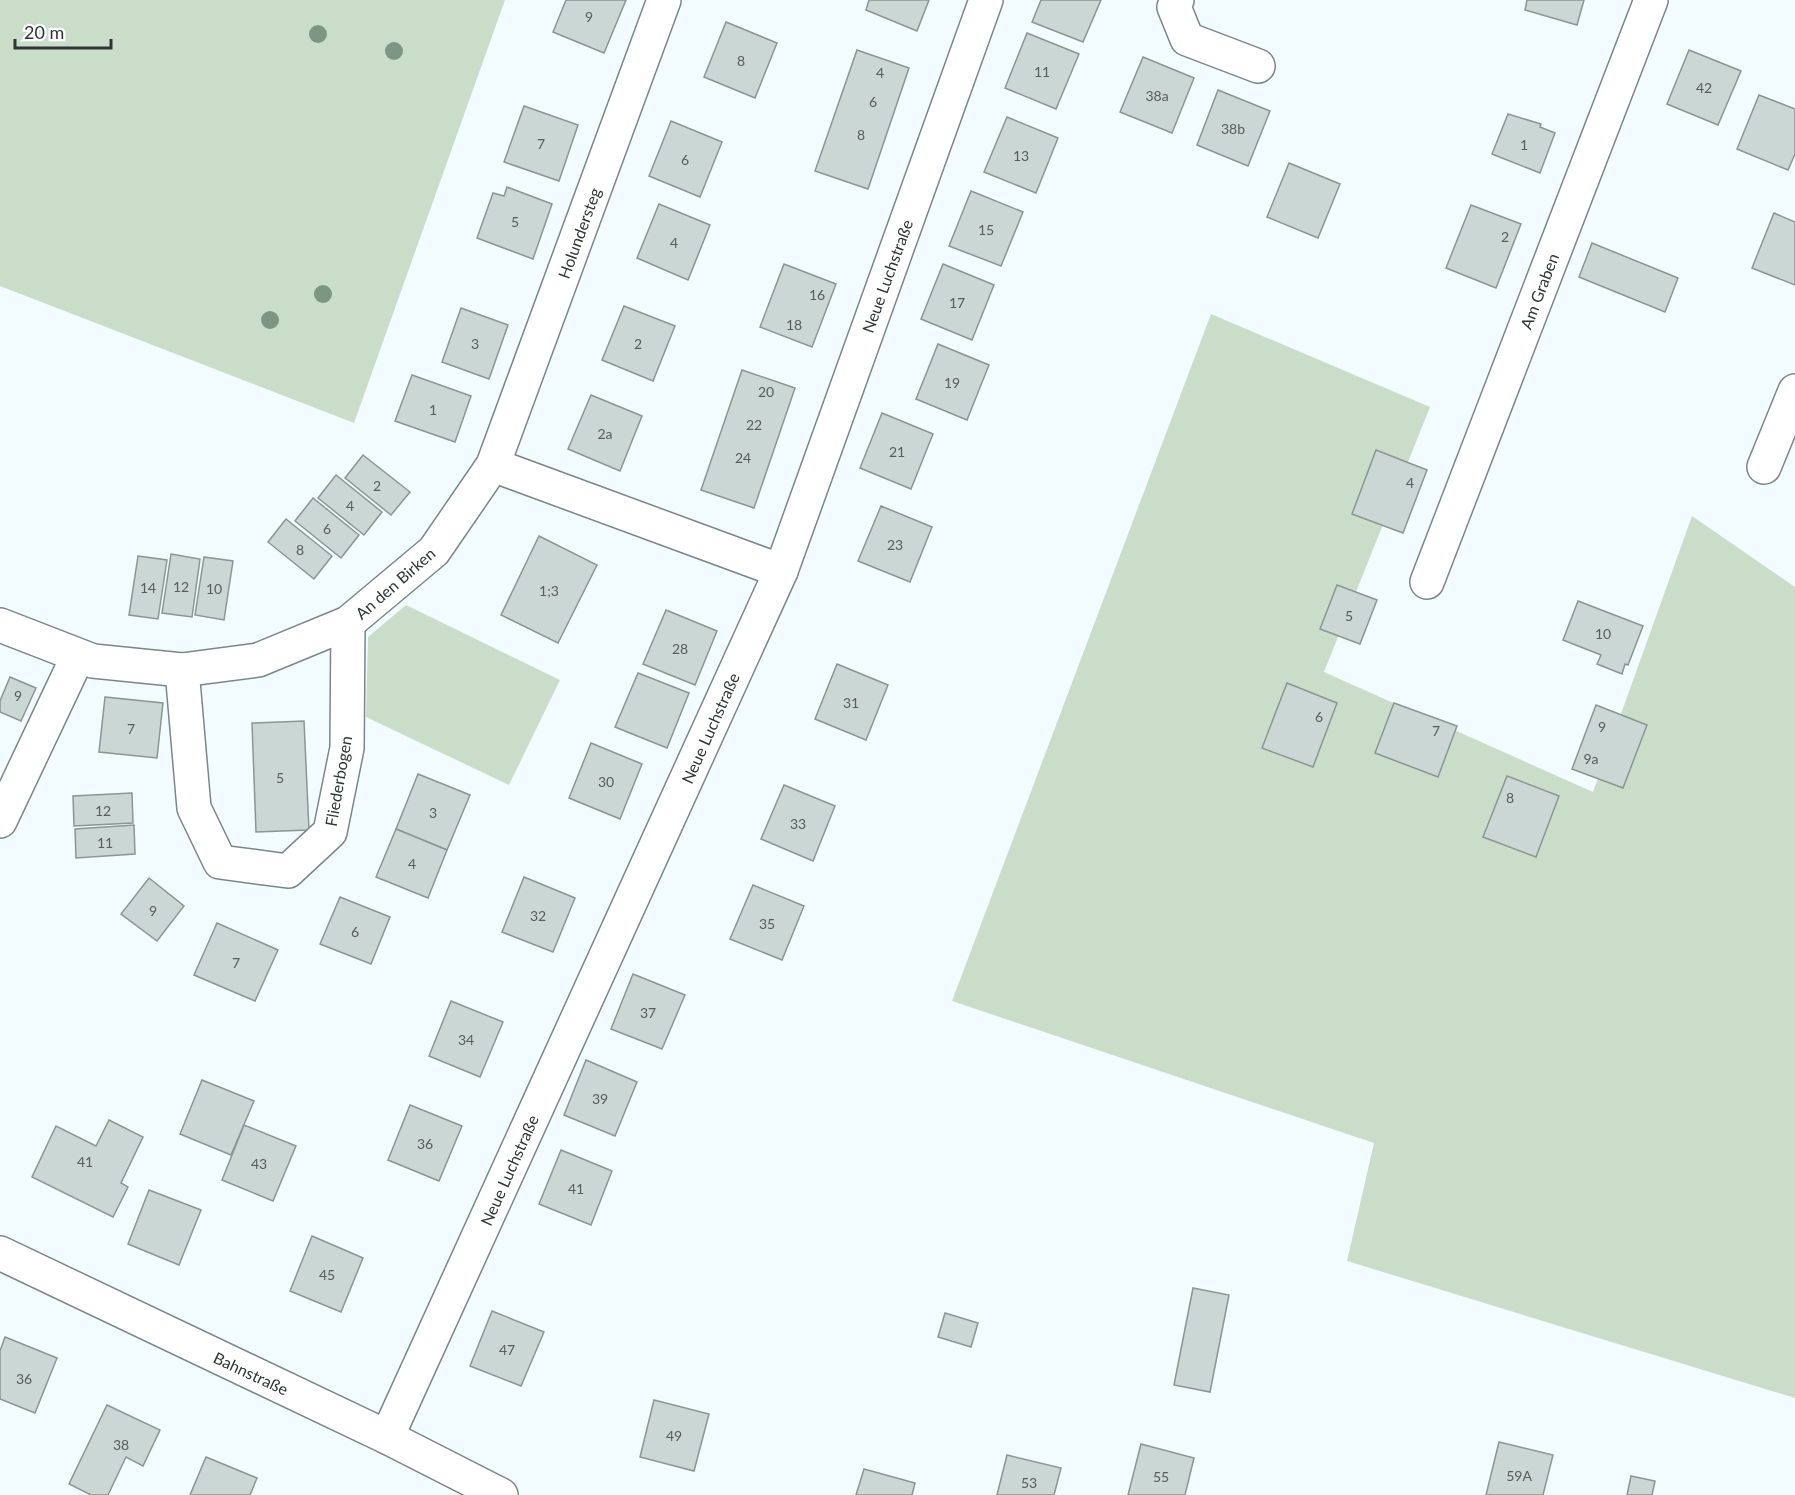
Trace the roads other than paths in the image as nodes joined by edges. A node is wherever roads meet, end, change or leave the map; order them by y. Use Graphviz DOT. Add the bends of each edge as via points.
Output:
graph roads {
  1 [pos="664,0"];
  2 [pos="986,0"];
  3 [pos="1177,0"];
  4 [pos="1651,0"];
  5 [pos="1258,66"];
  6 [pos="1795,391"];
  7 [pos="493,465"];
  8 [pos="1764,467"];
  9 [pos="781,571"];
  10 [pos="1427,582"];
  11 [pos="348,623"];
  12 [pos="0,625"];
  13 [pos="78,656"];
  14 [pos="182,670"];
  15 [pos="0,821"];
  16 [pos="0,1253"];
  17 [pos="387,1437"];
  18 [pos="501,1495"];
  1 -- 7 [label="street, Holundersteg"];
  2 -- 9 [label="street, Neue Luchstraße"];
  3 -- 5 [label="street" via="1174,7 1186,39"];
  4 -- 10 [label="street, Am Graben"];
  6 -- 8 [label="street"];
  7 -- 9 [label="street"];
  7 -- 11 [label="street, An den Birken" via="434,551"];
  9 -- 17 [label="street, Neue Luchstraße"];
  11 -- 14 [label="street, An den Birken" via="258,660"];
  11 -- 14 [label="street, Fliederbogen" via="346,748 330,832 288,871 220,862 194,808"];
  12 -- 13 [label="street, An den Birken"];
  13 -- 14 [label="street, An den Birken"];
  13 -- 15 [label="street"];
  16 -- 17 [label="street, Bahnstraße"];
  17 -- 18 [label="street, Bahnstraße"];
}
